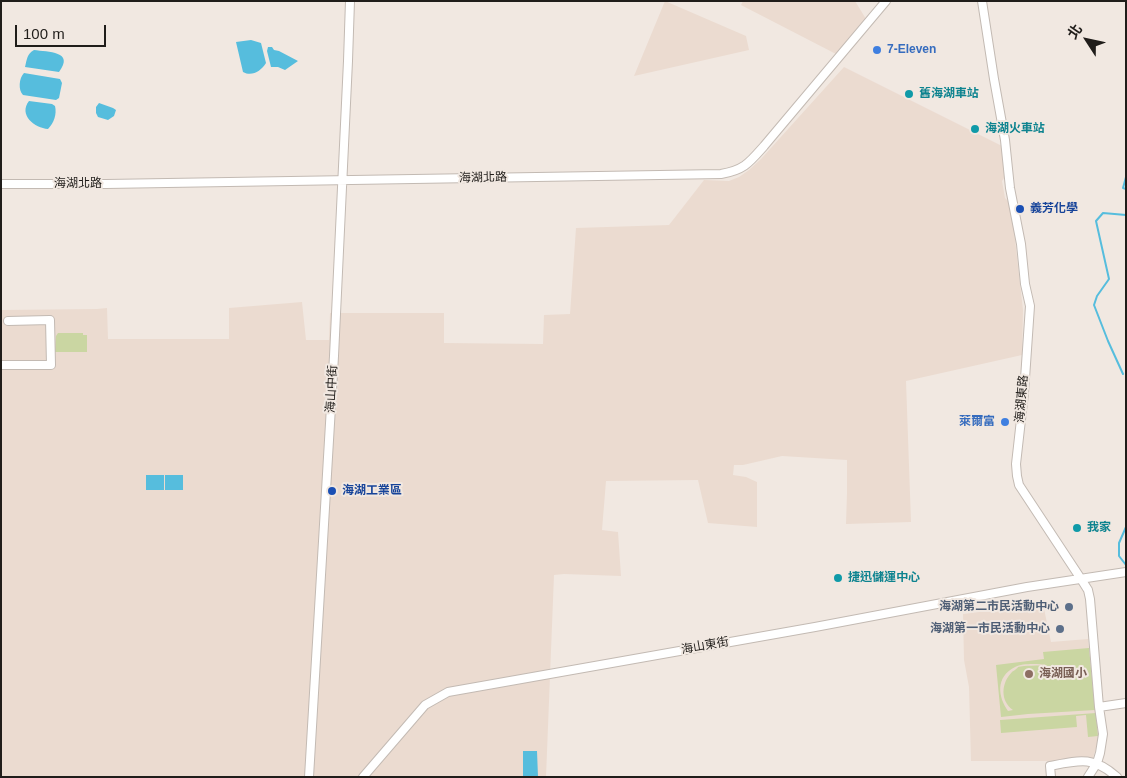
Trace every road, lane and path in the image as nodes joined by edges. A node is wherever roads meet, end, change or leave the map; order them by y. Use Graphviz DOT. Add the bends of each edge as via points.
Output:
graph roads {
  1 [pos="350,1"];
  2 [pos="886,1"];
  3 [pos="982,1"];
  4 [pos="343,180"];
  5 [pos="1,184"];
  6 [pos="8,321"];
  7 [pos="1,365"];
  8 [pos="1126,572"];
  9 [pos="1081,579"];
  10 [pos="1126,703"];
  11 [pos="1099,707"];
  12 [pos="1097,763"];
  13 [pos="309,777"];
  14 [pos="363,777"];
  15 [pos="1051,777"];
  16 [pos="1088,777"];
  17 [pos="1117,777"];
  1 -- 4 [label="street, 海山中街"];
  2 -- 4 [label="street, 海湖北路" via="764,146 747,165 734,172"];
  3 -- 9 [label="street, 海湖東路" via="1030,306 1016,476"];
  4 -- 5 [label="street, 海湖北路"];
  4 -- 13 [label="street, 海山中街"];
  6 -- 7 [label="street" via="50,320 51,365"];
  8 -- 9 [label="street, 海山東街"];
  9 -- 11 [label="street, 海湖東路" via="1090,599"];
  9 -- 14 [label="street, 海山東街" via="448,692 425,705"];
  10 -- 11 [label="street"];
  11 -- 12 [label="street, 海湖東路" via="1103,734"];
  12 -- 15 [label="street" via="1086,761 1050,766"];
  12 -- 16 [label="street, 海湖東路"];
  12 -- 17 [label="street"];
}
